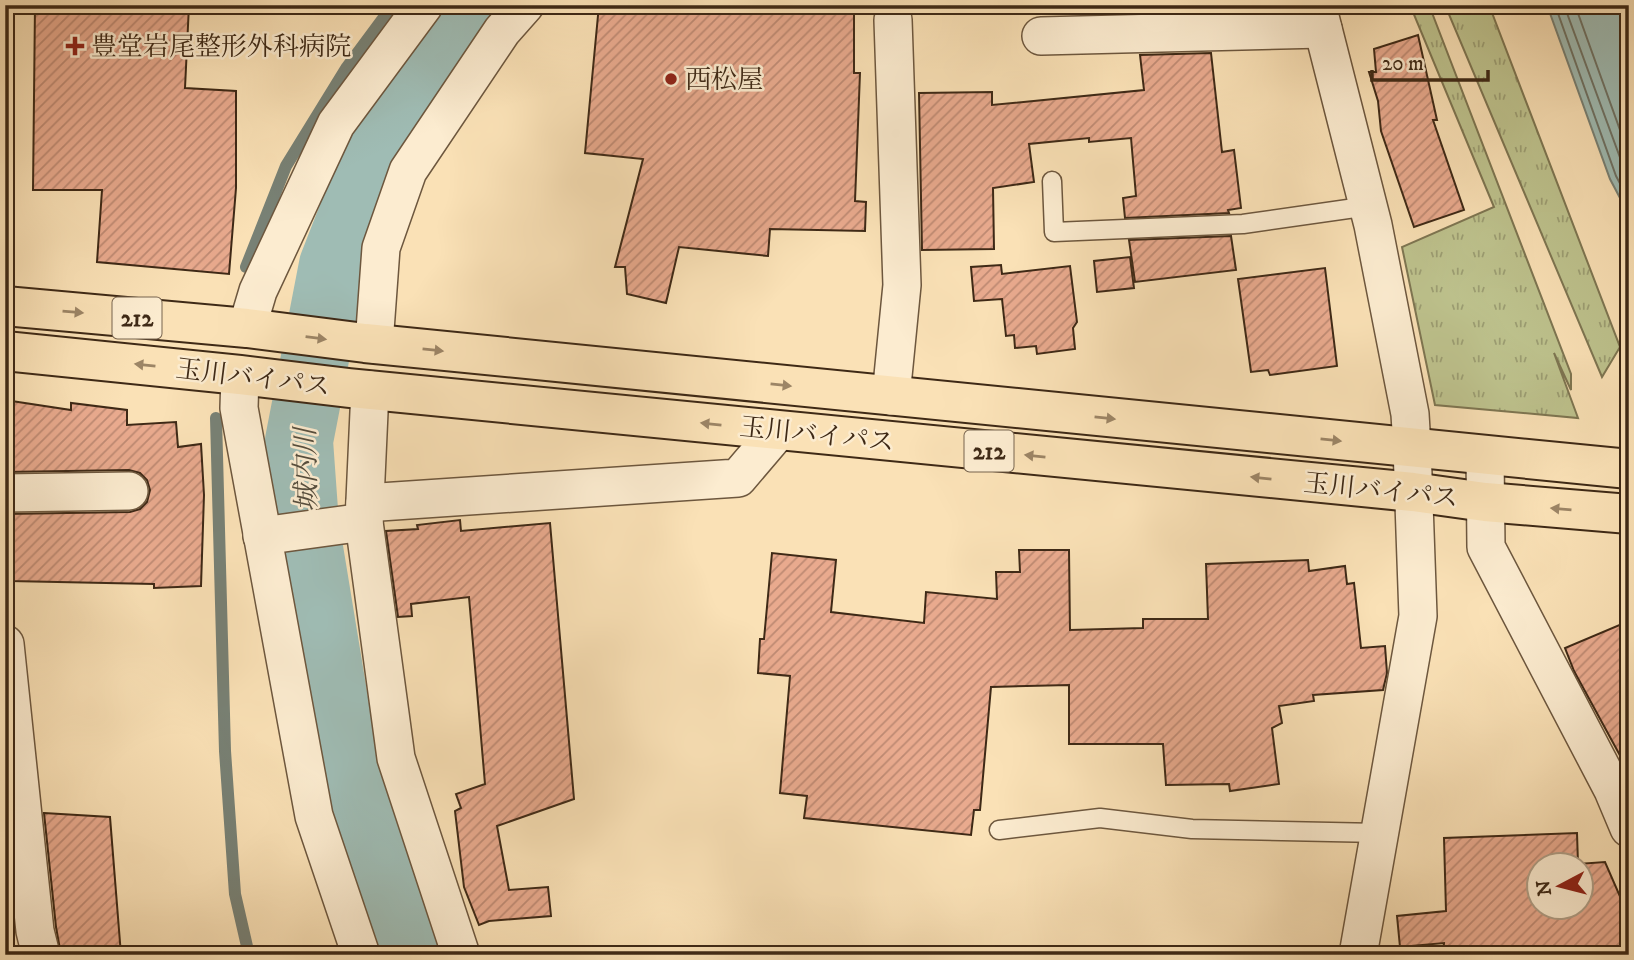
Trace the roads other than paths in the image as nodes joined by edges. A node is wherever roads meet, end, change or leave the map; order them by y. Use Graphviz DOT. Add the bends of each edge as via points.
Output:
graph roads {
  1 [pos="424,5"];
  2 [pos="526,5"];
  3 [pos="1320,17"];
  4 [pos="893,20"];
  5 [pos="1041,36"];
  6 [pos="1052,181"];
  7 [pos="1368,206"];
  8 [pos="5,306"];
  9 [pos="258,330"];
  10 [pos="370,344"];
  11 [pos="5,351"];
  12 [pos="251,376"];
  13 [pos="359,389"];
  14 [pos="891,396"];
  15 [pos="778,431"];
  16 [pos="1412,447"];
  17 [pos="1485,455"];
  18 [pos="1624,469"];
  19 [pos="129,491"];
  20 [pos="1413,492"];
  21 [pos="5,493"];
  22 [pos="1485,502"];
  23 [pos="364,512"];
  24 [pos="1629,514"];
  25 [pos="262,536"];
  26 [pos="5,644"];
  27 [pos="1629,828"];
  28 [pos="999,830"];
  29 [pos="1379,833"];
  30 [pos="41,955"];
  31 [pos="360,955"];
  32 [pos="461,955"];
  33 [pos="1358,955"];
  1 -- 9 [label="street" via="337,124 258,291"];
  2 -- 10 [label="street" via="502,30 408,171 381,248"];
  3 -- 5 [label="street"];
  3 -- 7 [label="street"];
  4 -- 14 [label="street" via="902,285"];
  6 -- 7 [label="lane" via="1054,232 1243,224"];
  7 -- 16 [label="street"];
  8 -- 9 [label="highway, 玉川バイパス / 212, one-way"];
  9 -- 10 [label="highway, 玉川バイパス / 212, one-way"];
  10 -- 14 [label="highway, 玉川バイパス / 212, one-way"];
  12 -- 11 [label="highway, 玉川バイパス / 212, one-way"];
  12 -- 13 [label="highway, 玉川バイパス / 212"];
  12 -- 25 [label="street" via="239,408"];
  15 -- 13 [label="highway, 玉川バイパス / 212, one-way"];
  13 -- 23 [label="street"];
  14 -- 16 [label="highway, 玉川バイパス / 212, one-way"];
  20 -- 15 [label="highway, 玉川バイパス / 212, one-way"];
  15 -- 23 [label="street" via="738,478"];
  16 -- 17 [label="highway, 玉川バイパス / 212"];
  16 -- 20 [label="street"];
  17 -- 18 [label="highway, 玉川バイパス / 212"];
  17 -- 22 [label="street"];
  19 -- 21 [label="street"];
  20 -- 22 [label="highway, 玉川バイパス / 212"];
  20 -- 29 [label="street" via="1418,616"];
  24 -- 22 [label="highway, 玉川バイパス / 212, one-way"];
  22 -- 27 [label="street" via="1486,547"];
  23 -- 25 [label="street"];
  23 -- 32 [label="street" via="396,758"];
  25 -- 31 [label="street" via="314,816"];
  26 -- 30 [label="street"];
  28 -- 29 [label="lane" via="1100,818 1192,829"];
  29 -- 33 [label="street"];
}
